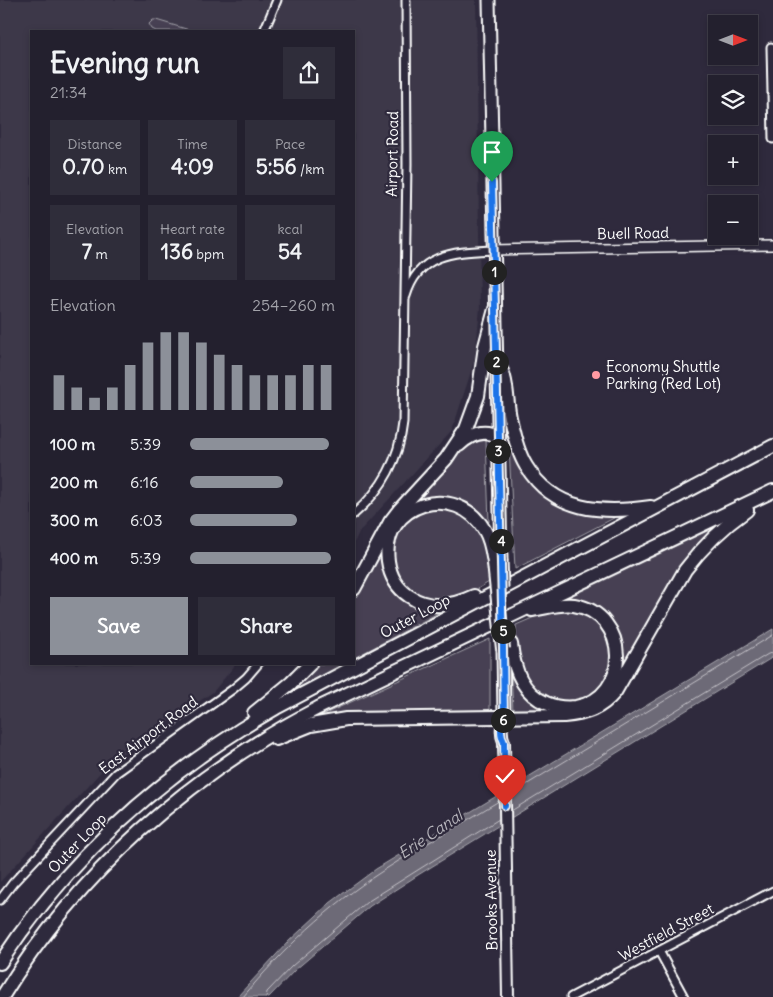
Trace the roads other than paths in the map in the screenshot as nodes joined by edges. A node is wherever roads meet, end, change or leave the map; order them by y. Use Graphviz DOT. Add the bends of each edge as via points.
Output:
graph roads {
  1 [pos="277,0"];
  2 [pos="406,0"];
  3 [pos="490,0"];
  4 [pos="264,30"];
  5 [pos="771,47"];
  6 [pos="773,139"];
  7 [pos="773,245"];
  8 [pos="493,250"];
  9 [pos="404,308"];
  10 [pos="495,309"];
  11 [pos="496,360"];
  12 [pos="497,437"];
  13 [pos="773,446"];
  14 [pos="446,459"];
  15 [pos="773,491"];
  16 [pos="661,505"];
  17 [pos="355,513"];
  18 [pos="498,562"];
  19 [pos="510,585"];
  20 [pos="355,587"];
  21 [pos="515,614"];
  22 [pos="507,646"];
  23 [pos="257,665"];
  24 [pos="309,665"];
  25 [pos="504,717"];
  26 [pos="193,760"];
  27 [pos="197,783"];
  28 [pos="773,891"];
  29 [pos="0,900"];
  30 [pos="659,951"];
  31 [pos="0,963"];
  32 [pos="2,997"];
  33 [pos="508,997"];
  34 [pos="571,997"];
  35 [pos="684,997"];
  1 -- 4 [label="street"];
  2 -- 9 [label="street, Airport Road"];
  3 -- 8 [label="main road"];
  5 -- 6 [label="street"];
  7 -- 8 [label="street, Buell Road"];
  8 -- 9 [label="street, Airport Road" via="453,252 430,262 412,281"];
  8 -- 10 [label="main road"];
  9 -- 17 [label="street, Airport Road" via="404,418 400,444 382,483"];
  10 -- 11 [label="main road"];
  10 -- 14 [label="highway" via="475,408"];
  11 -- 12 [label="main road"];
  11 -- 16 [label="highway" via="504,377 518,449 524,464 544,487 566,502 596,510"];
  12 -- 14 [label="highway" via="487,433 471,436"];
  12 -- 18 [label="main road"];
  13 -- 16 [label="highway, Outer Loop"];
  14 -- 20 [label="highway" via="390,522"];
  15 -- 21 [label="highway"];
  15 -- 25 [label="highway" via="729,523 699,551 607,701 590,712 574,715"];
  16 -- 19 [label="highway, Outer Loop"];
  18 -- 19 [label="highway" via="481,524 465,510 448,503 428,503 410,511 394,528 388,546 388,565 396,582 406,594 424,603 453,604 486,590"];
  18 -- 22 [label="highway, bridge"];
  19 -- 26 [label="highway, Outer Loop" via="276,708"];
  21 -- 22 [label="highway" via="565,605 590,611 604,622 613,636 618,654 616,672 601,694 588,703 571,707 549,705 535,697 521,681"];
  21 -- 27 [label="highway" via="299,718 242,751"];
  22 -- 25 [label="main road, Brooks Avenue"];
  23 -- 29 [label="street, East Airport Road" via="233,689 116,773"];
  24 -- 26 [label="highway" via="281,692"];
  25 -- 27 [label="highway" via="365,718 321,723 276,739"];
  25 -- 33 [label="main road, Brooks Avenue" via="501,727 504,742"];
  26 -- 31 [label="highway, Outer Loop" via="138,805 82,858 36,912"];
  27 -- 32 [label="highway" via="146,824 88,882 43,937"];
  28 -- 30 [label="street, Westfield Street"];
  30 -- 34 [label="street, Westfield Street"];
  30 -- 35 [label="street"];
}
